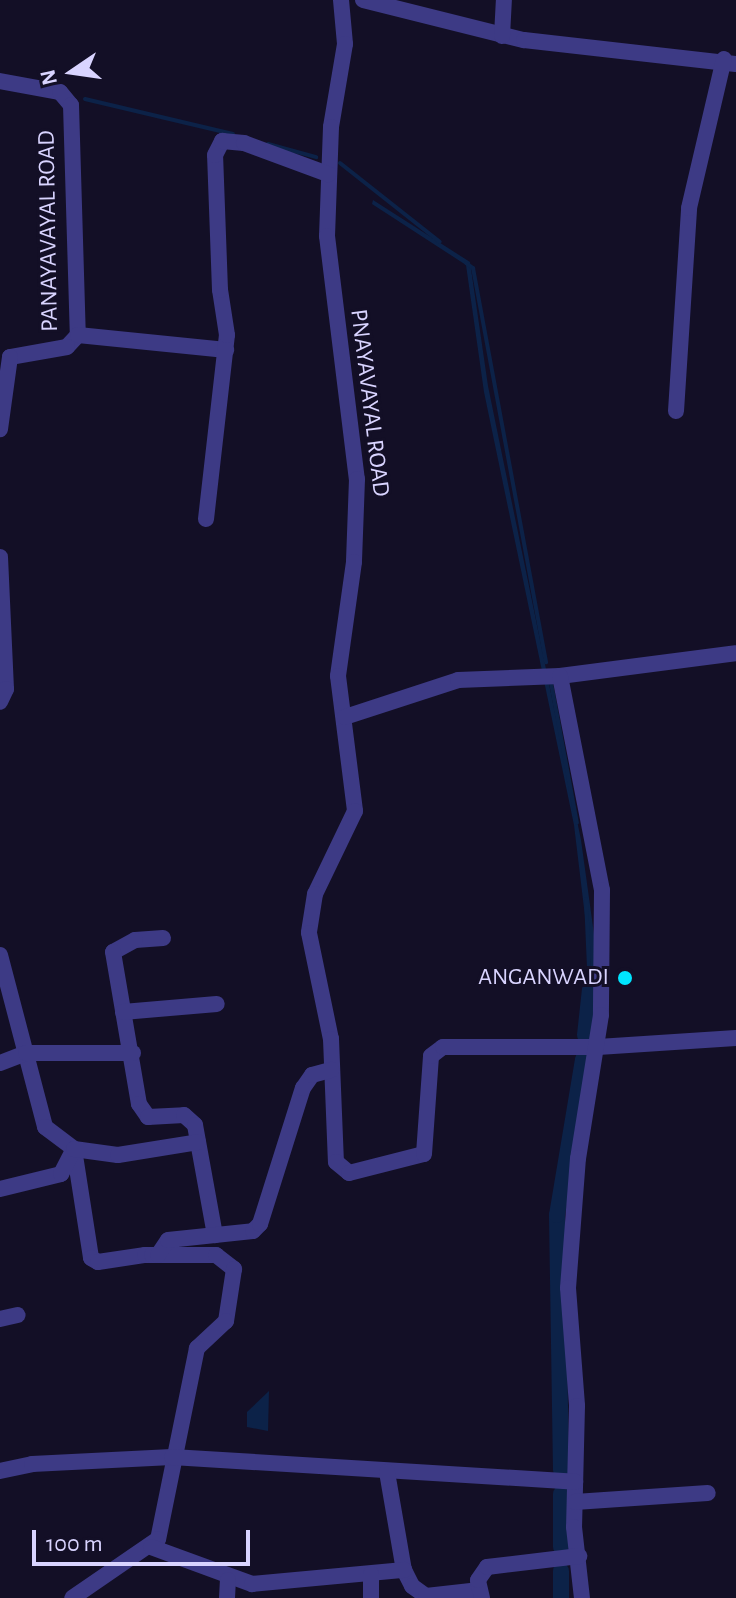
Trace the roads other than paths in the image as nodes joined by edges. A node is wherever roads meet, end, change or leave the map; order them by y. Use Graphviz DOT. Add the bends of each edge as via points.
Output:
graph roads {
  1 [pos="341,0"];
  2 [pos="367,0"];
  3 [pos="504,0"];
  4 [pos="502,36"];
  5 [pos="730,62"];
  6 [pos="0,81"];
  7 [pos="328,174"];
  8 [pos="78,335"];
  9 [pos="226,350"];
  10 [pos="676,411"];
  11 [pos="0,429"];
  12 [pos="206,519"];
  13 [pos="0,557"];
  14 [pos="736,653"];
  15 [pos="560,676"];
  16 [pos="0,702"];
  17 [pos="345,717"];
  18 [pos="163,938"];
  19 [pos="0,955"];
  20 [pos="217,1004"];
  21 [pos="123,1012"];
  22 [pos="736,1040"];
  23 [pos="598,1047"];
  24 [pos="26,1053"];
  25 [pos="133,1053"];
  26 [pos="0,1063"];
  27 [pos="331,1070"];
  28 [pos="198,1142"];
  29 [pos="74,1149"];
  30 [pos="0,1189"];
  31 [pos="215,1235"];
  32 [pos="145,1255"];
  33 [pos="18,1315"];
  34 [pos="0,1319"];
  35 [pos="172,1457"];
  36 [pos="0,1471"];
  37 [pos="387,1472"];
  38 [pos="575,1482"];
  39 [pos="708,1493"];
  40 [pos="575,1502"];
  41 [pos="151,1547"];
  42 [pos="579,1556"];
  43 [pos="404,1570"];
  44 [pos="371,1574"];
  45 [pos="228,1580"];
  46 [pos="481,1594"];
  47 [pos="72,1598"];
  48 [pos="227,1598"];
  49 [pos="371,1598"];
  50 [pos="582,1598"];
  1 -- 7 [label="street, PNAYAVAYAL ROAD" via="345,44"];
  2 -- 4 [label="street"];
  3 -- 4 [label="street"];
  4 -- 5 [label="street"];
  5 -- 10 [label="street" via="689,208"];
  6 -- 8 [label="street, PANAYAVAYAL ROAD" via="60,92 71,105"];
  7 -- 9 [label="street" via="244,143 222,141 215,170"];
  7 -- 17 [label="street, PNAYAVAYAL ROAD" via="327,236 357,479 354,562 338,676"];
  8 -- 9 [label="street"];
  8 -- 11 [label="street, PANAYAVAYAL ROAD" via="67,347 10,357"];
  9 -- 12 [label="street"];
  13 -- 16 [label="street" via="6,689"];
  14 -- 15 [label="street"];
  15 -- 17 [label="street" via="458,680"];
  15 -- 23 [label="street" via="602,890"];
  17 -- 27 [label="street, PNAYAVAYAL ROAD" via="355,821 315,894 309,933 327,1014"];
  18 -- 21 [label="street" via="135,940 113,952"];
  19 -- 24 [label="street"];
  20 -- 21 [label="street"];
  21 -- 25 [label="street"];
  22 -- 23 [label="street"];
  23 -- 27 [label="street, PNAYAVAYAL ROAD" via="435,1050 424,1154 349,1173 336,1162"];
  23 -- 38 [label="street" via="578,1158 568,1288 577,1406"];
  24 -- 25 [label="street"];
  24 -- 26 [label="street"];
  24 -- 29 [label="street" via="45,1127"];
  25 -- 28 [label="street" via="143,1113 190,1117"];
  27 -- 31 [label="street" via="306,1081 260,1224 253,1231"];
  28 -- 29 [label="street" via="118,1155"];
  28 -- 31 [label="street"];
  29 -- 30 [label="street" via="61,1174"];
  29 -- 32 [label="street" via="91,1258 98,1262"];
  31 -- 32 [label="street" via="168,1240 158,1255"];
  32 -- 35 [label="street" via="216,1255 234,1269 226,1321 197,1348"];
  33 -- 34 [label="street"];
  35 -- 36 [label="street" via="32,1464"];
  35 -- 37 [label="street"];
  35 -- 41 [label="street" via="161,1528"];
  37 -- 38 [label="street"];
  37 -- 43 [label="street"];
  38 -- 40 [label="street"];
  39 -- 40 [label="street"];
  40 -- 42 [label="street"];
  41 -- 45 [label="street"];
  41 -- 47 [label="street"];
  42 -- 46 [label="street" via="487,1567 480,1573"];
  42 -- 50 [label="street"];
  43 -- 44 [label="street"];
  43 -- 46 [label="street" via="412,1586 426,1596"];
  44 -- 45 [label="street" via="266,1586"];
  44 -- 49 [label="street"];
  45 -- 48 [label="street"];
}
